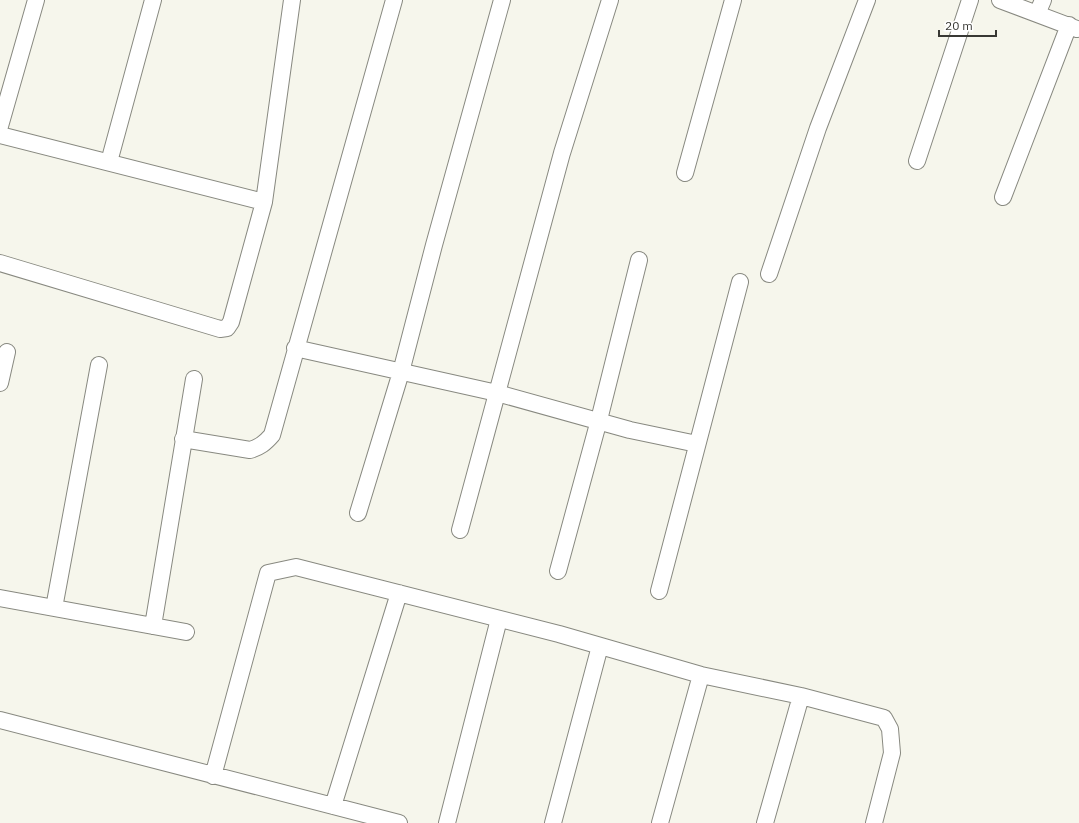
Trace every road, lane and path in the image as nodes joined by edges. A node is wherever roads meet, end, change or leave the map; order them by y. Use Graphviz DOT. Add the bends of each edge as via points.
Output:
graph roads {
  1 [pos="36,0"];
  2 [pos="153,0"];
  3 [pos="292,0"];
  4 [pos="394,0"];
  5 [pos="502,0"];
  6 [pos="610,0"];
  7 [pos="733,0"];
  8 [pos="867,0"];
  9 [pos="970,0"];
  10 [pos="1000,0"];
  11 [pos="1040,7"];
  12 [pos="1074,27"];
  13 [pos="0,126"];
  14 [pos="917,161"];
  15 [pos="109,162"];
  16 [pos="684,173"];
  17 [pos="1003,196"];
  18 [pos="264,202"];
  19 [pos="639,260"];
  20 [pos="0,263"];
  21 [pos="769,274"];
  22 [pos="740,282"];
  23 [pos="295,348"];
  24 [pos="7,352"];
  25 [pos="99,364"];
  26 [pos="401,372"];
  27 [pos="194,379"];
  28 [pos="0,383"];
  29 [pos="498,393"];
  30 [pos="599,420"];
  31 [pos="184,439"];
  32 [pos="697,444"];
  33 [pos="358,514"];
  34 [pos="460,530"];
  35 [pos="558,571"];
  36 [pos="659,591"];
  37 [pos="399,593"];
  38 [pos="0,598"];
  39 [pos="54,608"];
  40 [pos="499,618"];
  41 [pos="153,626"];
  42 [pos="186,632"];
  43 [pos="600,646"];
  44 [pos="701,675"];
  45 [pos="801,696"];
  46 [pos="0,720"];
  47 [pos="213,776"];
  48 [pos="333,806"];
  49 [pos="399,823"];
  50 [pos="447,823"];
  51 [pos="553,823"];
  52 [pos="660,823"];
  53 [pos="765,823"];
  54 [pos="874,823"];
  1 -- 13 [label="street"];
  2 -- 15 [label="street"];
  3 -- 18 [label="street"];
  4 -- 23 [label="street"];
  5 -- 26 [label="street"];
  6 -- 29 [label="street" via="562,153"];
  7 -- 16 [label="street"];
  8 -- 21 [label="street" via="818,128"];
  9 -- 14 [label="street"];
  10 -- 11 [label="street"];
  11 -- 12 [label="street"];
  12 -- 17 [label="street"];
  13 -- 15 [label="street"];
  15 -- 18 [label="street"];
  18 -- 20 [label="street" via="232,322 227,328 220,329"];
  19 -- 30 [label="street"];
  22 -- 32 [label="street"];
  23 -- 26 [label="street"];
  23 -- 31 [label="street" via="272,435 266,442 250,450"];
  24 -- 28 [label="street"];
  25 -- 39 [label="street"];
  26 -- 29 [label="street"];
  26 -- 33 [label="street"];
  27 -- 31 [label="street"];
  29 -- 30 [label="street"];
  29 -- 34 [label="street"];
  30 -- 32 [label="street" via="630,430"];
  30 -- 35 [label="street"];
  31 -- 41 [label="street"];
  32 -- 36 [label="street"];
  37 -- 40 [label="street"];
  37 -- 47 [label="street" via="296,567 268,573"];
  37 -- 48 [label="street"];
  38 -- 39 [label="street"];
  39 -- 41 [label="street"];
  40 -- 43 [label="street"];
  40 -- 50 [label="street"];
  41 -- 42 [label="street"];
  43 -- 44 [label="street"];
  43 -- 51 [label="street"];
  44 -- 45 [label="street"];
  44 -- 52 [label="street"];
  45 -- 53 [label="street"];
  45 -- 54 [label="street" via="884,718 890,729 892,753"];
  46 -- 47 [label="street"];
  47 -- 48 [label="street"];
  48 -- 49 [label="street"];
}
